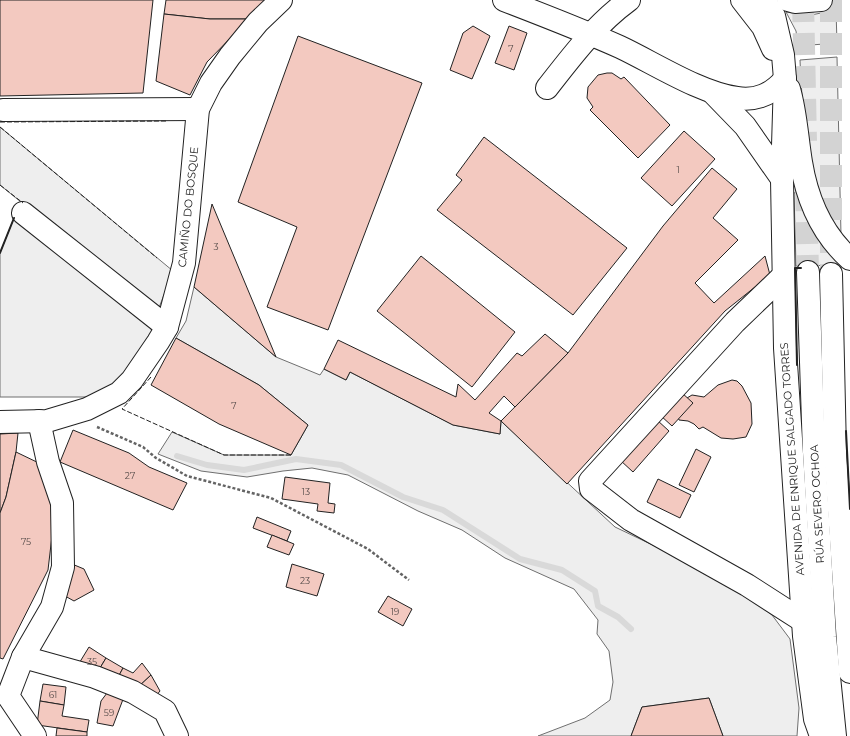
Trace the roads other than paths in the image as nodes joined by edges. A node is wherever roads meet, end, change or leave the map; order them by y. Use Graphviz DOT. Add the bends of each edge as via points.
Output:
graph roads {
  1 [pos="281,0"];
  2 [pos="504,0"];
  3 [pos="629,0"];
  4 [pos="742,0"];
  5 [pos="764,0"];
  6 [pos="788,0"];
  7 [pos="821,0"];
  8 [pos="589,34"];
  9 [pos="785,79"];
  10 [pos="547,88"];
  11 [pos="713,93"];
  12 [pos="198,109"];
  13 [pos="3,110"];
  14 [pos="782,180"];
  15 [pos="23,213"];
  16 [pos="850,259"];
  17 [pos="808,272"];
  18 [pos="831,274"];
  19 [pos="783,276"];
  20 [pos="166,327"];
  21 [pos="39,421"];
  22 [pos="0,422"];
  23 [pos="803,621"];
  24 [pos="24,657"];
  25 [pos="850,672"];
  26 [pos="8,696"];
  27 [pos="0,716"];
  28 [pos="34,736"];
  29 [pos="177,736"];
  30 [pos="821,736"];
  31 [pos="835,736"];
  1 -- 12 [label="main road, CAMIÑO DO BOSQUE" via="258,22 230,56 211,83"];
  2 -- 8 [label="main road"];
  3 -- 8 [label="main road"];
  4 -- 9 [label="main road, AVENIDA DE ENRIQUE SALGADO TORRES" via="763,27"];
  5 -- 9 [label="main road, AVENIDA DE ENRIQUE SALGADO TORRES" via="774,16 784,55"];
  6 -- 7 [label="main road"];
  8 -- 10 [label="main road"];
  8 -- 11 [label="main road"];
  9 -- 11 [label="main road" via="768,95 753,98 738,99"];
  9 -- 14 [label="main road, AVENIDA DE ENRIQUE SALGADO TORRES"];
  9 -- 16 [label="main road" via="794,108 801,164 809,196 822,225 836,247"];
  11 -- 14 [label="main road" via="745,126"];
  12 -- 13 [label="main road"];
  12 -- 20 [label="main road, CAMIÑO DO BOSQUE" via="184,263"];
  14 -- 19 [label="main road, AVENIDA DE ENRIQUE SALGADO TORRES"];
  15 -- 20 [label="main road"];
  17 -- 31 [label="main road, RÚA SEVERO OCHOA" via="814,452 824,621"];
  18 -- 25 [label="main road, RÚA SEVERO OCHOA" via="836,451"];
  19 -- 23 [label="main road, AVENIDA DE ENRIQUE SALGADO TORRES"];
  19 -- 23 [label="main road" via="735,322 590,481 591,489 631,520 747,585"];
  20 -- 21 [label="main road, CAMIÑO DO BOSQUE" via="132,380 119,393 86,409"];
  21 -- 22 [label="main road, CAMIÑO DO BOSQUE"];
  21 -- 24 [label="main road" via="48,462 62,503 63,567 52,608"];
  23 -- 30 [label="main road, AVENIDA DE ENRIQUE SALGADO TORRES" via="815,719"];
  24 -- 26 [label="main road"];
  24 -- 29 [label="main road" via="95,677 133,692 165,711"];
  26 -- 27 [label="main road"];
  26 -- 28 [label="main road"];
}
